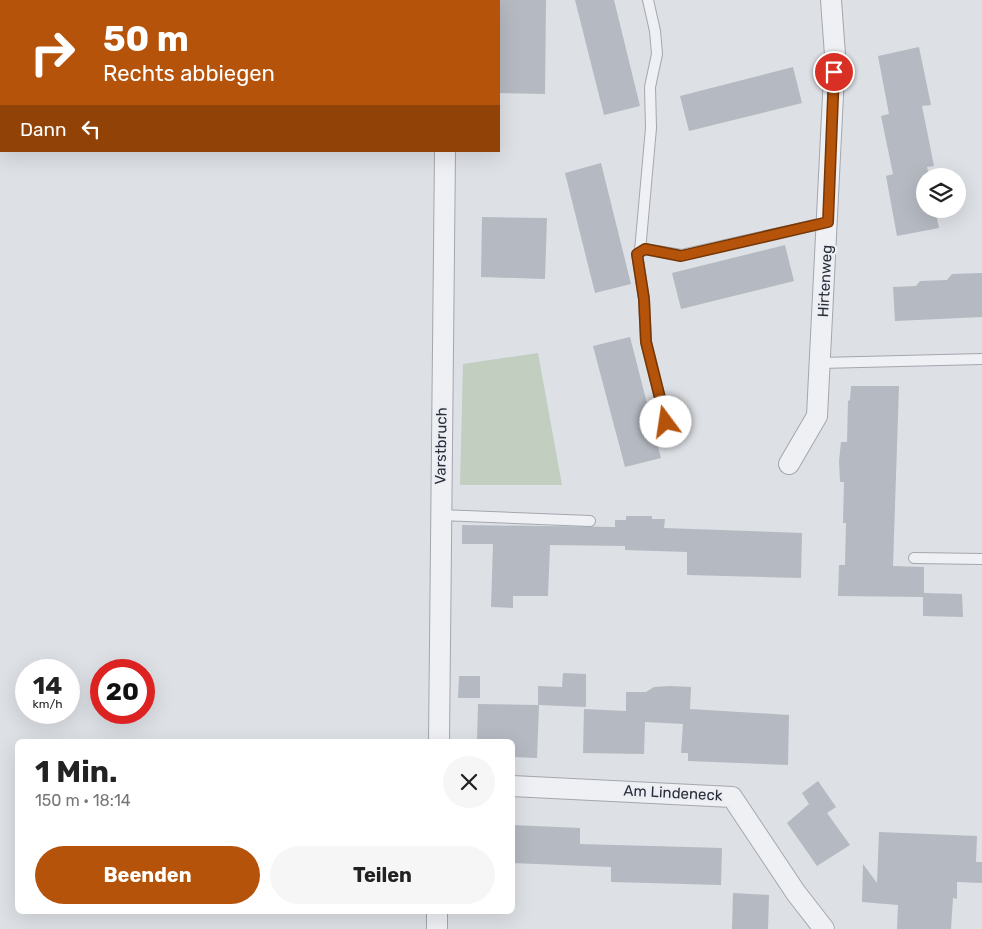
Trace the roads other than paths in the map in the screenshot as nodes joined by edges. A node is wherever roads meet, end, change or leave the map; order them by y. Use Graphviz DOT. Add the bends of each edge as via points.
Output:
graph roads {
  1 [pos="648,0"];
  2 [pos="831,0"];
  3 [pos="445,152"];
  4 [pos="828,222"];
  5 [pos="640,251"];
  6 [pos="982,359"];
  7 [pos="820,363"];
  8 [pos="666,422"];
  9 [pos="789,464"];
  10 [pos="440,514"];
  11 [pos="590,521"];
  12 [pos="914,558"];
  13 [pos="982,559"];
  14 [pos="439,739"];
  15 [pos="515,786"];
  16 [pos="437,914"];
  17 [pos="437,929"];
  18 [pos="824,929"];
  1 -- 5 [label="lane" via="656,31 657,54 650,87 651,128"];
  2 -- 4 [label="street, Hirtenweg" via="835,55"];
  3 -- 10 [label="street, Varstbruch"];
  4 -- 5 [label="lane" via="681,256 645,249"];
  4 -- 7 [label="street, Hirtenweg"];
  5 -- 8 [label="lane" via="637,254 644,299 644,333"];
  6 -- 7 [label="lane"];
  7 -- 9 [label="street, Hirtenweg" via="817,416"];
  10 -- 11 [label="lane"];
  10 -- 14 [label="street, Varstbruch"];
  12 -- 13 [label="lane"];
  15 -- 18 [label="street, Am Lindeneck" via="732,797"];
  16 -- 17 [label="street"];
}
